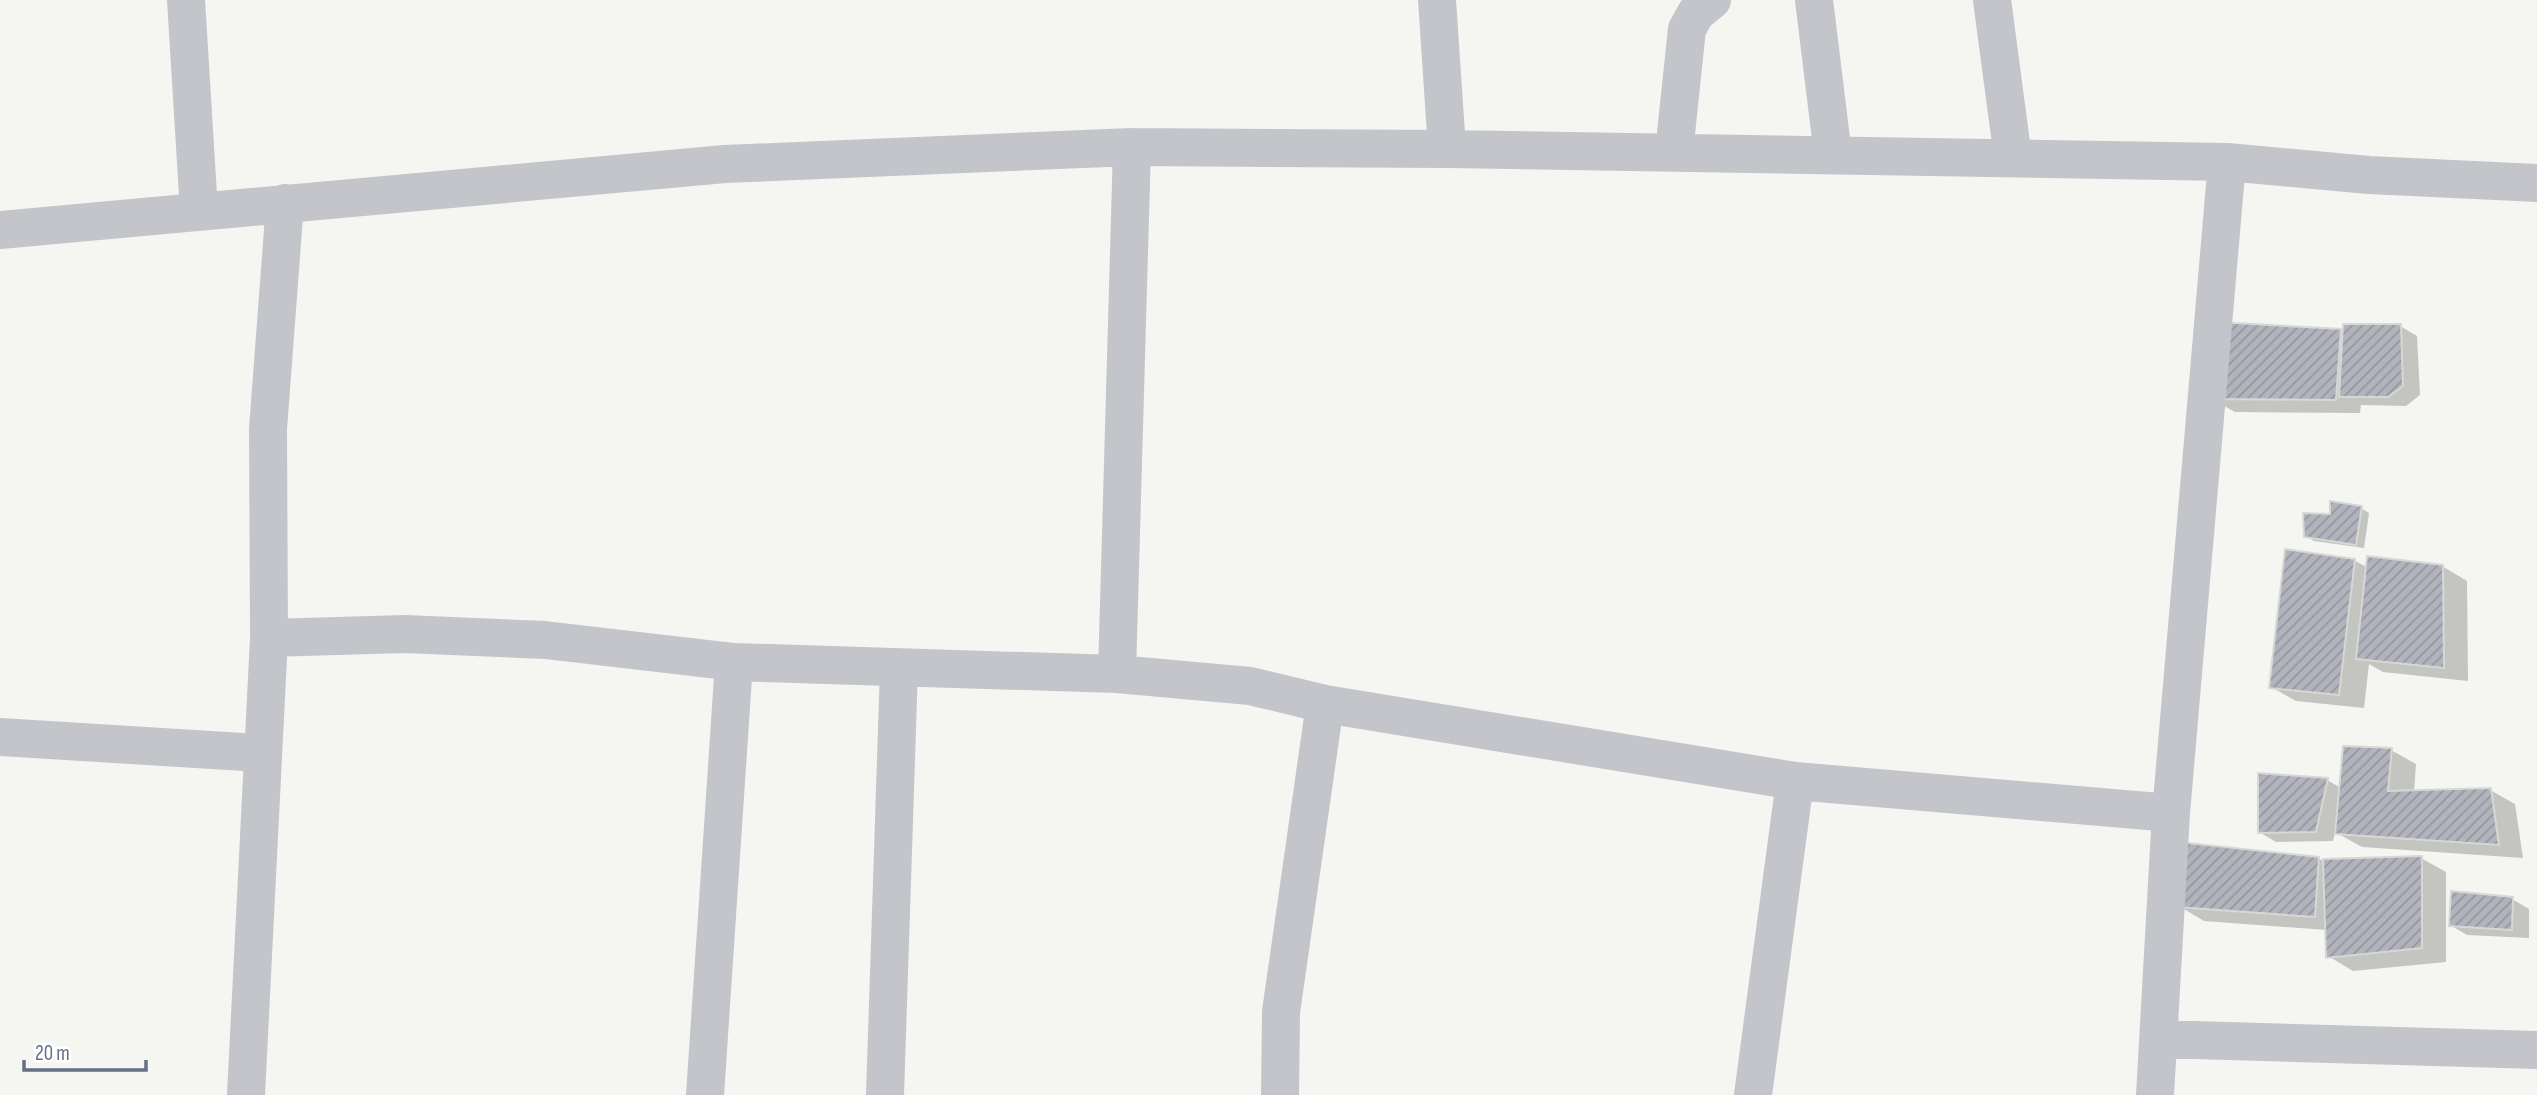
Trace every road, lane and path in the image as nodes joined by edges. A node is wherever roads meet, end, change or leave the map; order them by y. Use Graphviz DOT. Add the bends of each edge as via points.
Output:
graph roads {
  1 [pos="186,0"];
  2 [pos="1437,0"];
  3 [pos="1712,0"];
  4 [pos="1814,0"];
  5 [pos="1992,0"];
  6 [pos="1132,147"];
  7 [pos="1447,149"];
  8 [pos="1674,152"];
  9 [pos="1833,155"];
  10 [pos="2013,158"];
  11 [pos="2227,162"];
  12 [pos="2537,183"];
  13 [pos="285,202"];
  14 [pos="199,211"];
  15 [pos="0,230"];
  16 [pos="269,638"];
  17 [pos="734,662"];
  18 [pos="899,667"];
  19 [pos="1117,674"];
  20 [pos="1325,704"];
  21 [pos="0,737"];
  22 [pos="261,753"];
  23 [pos="1795,781"];
  24 [pos="2171,813"];
  25 [pos="2159,1039"];
  26 [pos="2537,1050"];
  27 [pos="246,1095"];
  28 [pos="705,1095"];
  29 [pos="885,1095"];
  30 [pos="1280,1095"];
  31 [pos="1753,1095"];
  32 [pos="2155,1095"];
  1 -- 14 [label="street"];
  2 -- 7 [label="street"];
  3 -- 8 [label="street" via="1686,29"];
  4 -- 9 [label="street"];
  5 -- 10 [label="street"];
  6 -- 7 [label="street"];
  6 -- 13 [label="street" via="725,164"];
  6 -- 19 [label="street"];
  7 -- 8 [label="street"];
  8 -- 9 [label="street"];
  9 -- 10 [label="street"];
  10 -- 11 [label="street"];
  11 -- 12 [label="street"];
  11 -- 24 [label="street"];
  13 -- 14 [label="street"];
  13 -- 16 [label="street" via="268,429"];
  14 -- 15 [label="street"];
  16 -- 17 [label="street" via="405,634 545,640"];
  16 -- 22 [label="street"];
  17 -- 18 [label="street"];
  17 -- 28 [label="street"];
  18 -- 19 [label="street"];
  18 -- 29 [label="street"];
  19 -- 20 [label="street" via="1250,686"];
  20 -- 23 [label="street"];
  20 -- 30 [label="street" via="1281,1012"];
  21 -- 22 [label="street"];
  22 -- 27 [label="street"];
  23 -- 24 [label="street"];
  23 -- 31 [label="street"];
  24 -- 25 [label="street"];
  25 -- 26 [label="street"];
  25 -- 32 [label="street"];
}
